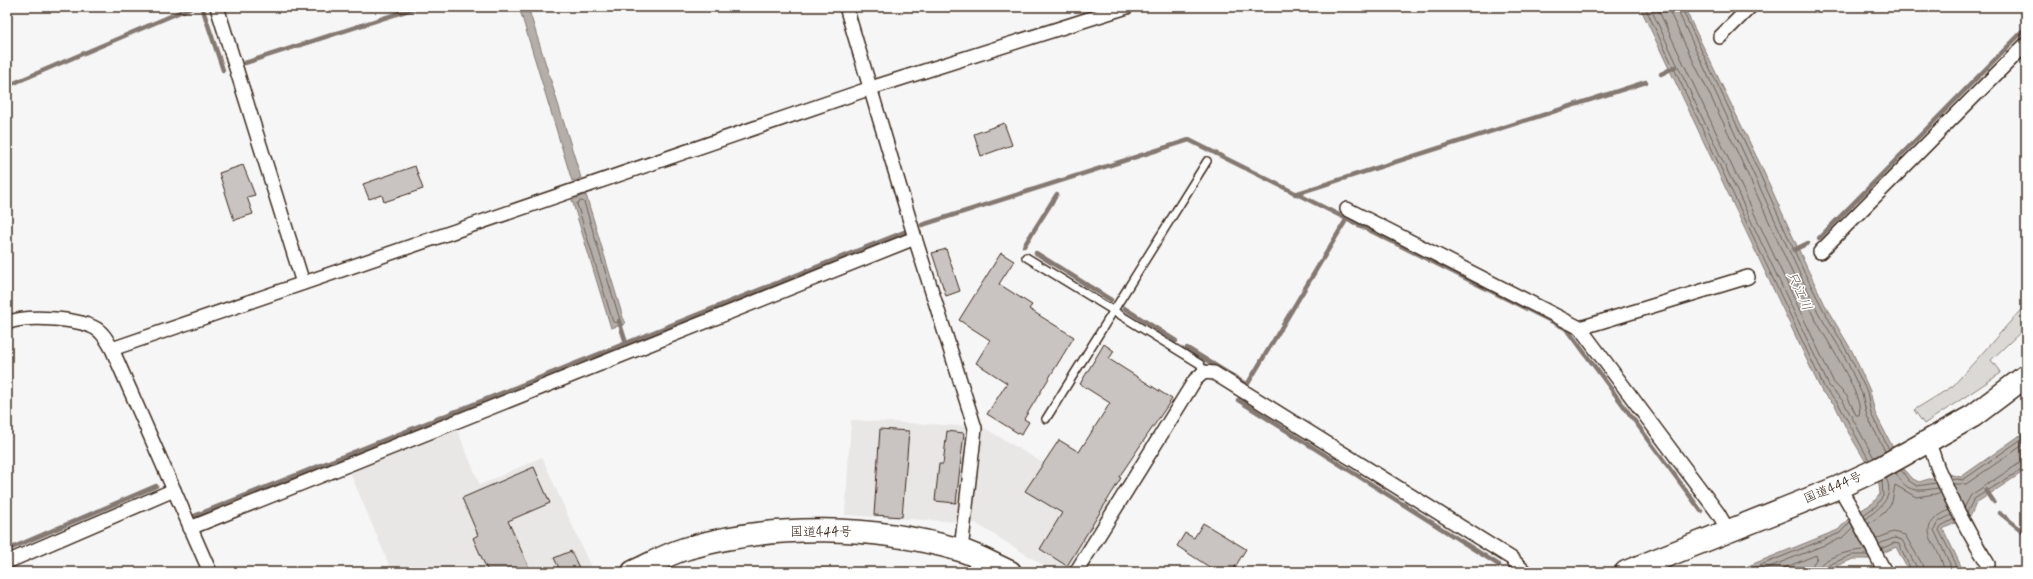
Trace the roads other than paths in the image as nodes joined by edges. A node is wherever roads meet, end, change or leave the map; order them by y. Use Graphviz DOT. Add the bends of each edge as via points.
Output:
graph roads {
  1 [pos="217,7"];
  2 [pos="846,7"];
  3 [pos="1127,7"];
  4 [pos="1750,7"];
  5 [pos="1720,37"];
  6 [pos="2026,44"];
  7 [pos="871,88"];
  8 [pos="1207,161"];
  9 [pos="1347,209"];
  10 [pos="915,238"];
  11 [pos="1820,252"];
  12 [pos="1026,257"];
  13 [pos="1748,277"];
  14 [pos="303,283"];
  15 [pos="1114,311"];
  16 [pos="7,323"];
  17 [pos="1580,328"];
  18 [pos="112,349"];
  19 [pos="1204,372"];
  20 [pos="2026,376"];
  21 [pos="1046,419"];
  22 [pos="1928,442"];
  23 [pos="1839,487"];
  24 [pos="174,490"];
  25 [pos="190,528"];
  26 [pos="1728,530"];
  27 [pos="961,550"];
  28 [pos="7,562"];
  29 [pos="1882,567"];
  30 [pos="210,572"];
  31 [pos="633,572"];
  32 [pos="1010,572"];
  33 [pos="1076,572"];
  34 [pos="1525,572"];
  35 [pos="1626,572"];
  36 [pos="1985,572"];
  1 -- 14 [label="street"];
  2 -- 7 [label="street"];
  3 -- 7 [label="street"];
  4 -- 5 [label="street"];
  6 -- 11 [label="street"];
  7 -- 10 [label="street"];
  7 -- 14 [label="street"];
  8 -- 15 [label="lane"];
  9 -- 17 [label="street"];
  10 -- 25 [label="street"];
  10 -- 27 [label="street" via="975,428"];
  12 -- 15 [label="lane"];
  13 -- 17 [label="street"];
  14 -- 18 [label="street"];
  15 -- 19 [label="lane" via="1200,364"];
  15 -- 21 [label="lane"];
  16 -- 18 [label="street" via="33,317 85,324 96,328 105,336"];
  17 -- 26 [label="street"];
  18 -- 24 [label="street"];
  19 -- 33 [label="street" via="1195,380"];
  19 -- 34 [label="street" via="1214,373 1282,415 1511,558"];
  20 -- 22 [label="highway, 国道444号" via="1973,416"];
  22 -- 23 [label="highway, 国道444号"];
  22 -- 36 [label="street" via="1964,525 1988,564"];
  23 -- 26 [label="highway, 国道444号"];
  23 -- 29 [label="street"];
  24 -- 25 [label="street"];
  24 -- 28 [label="street"];
  25 -- 30 [label="street"];
  26 -- 35 [label="highway, 国道444号"];
  27 -- 31 [label="highway, 国道444号" via="904,537 845,530 767,532 687,548"];
  27 -- 32 [label="highway, 国道444号"];
}
